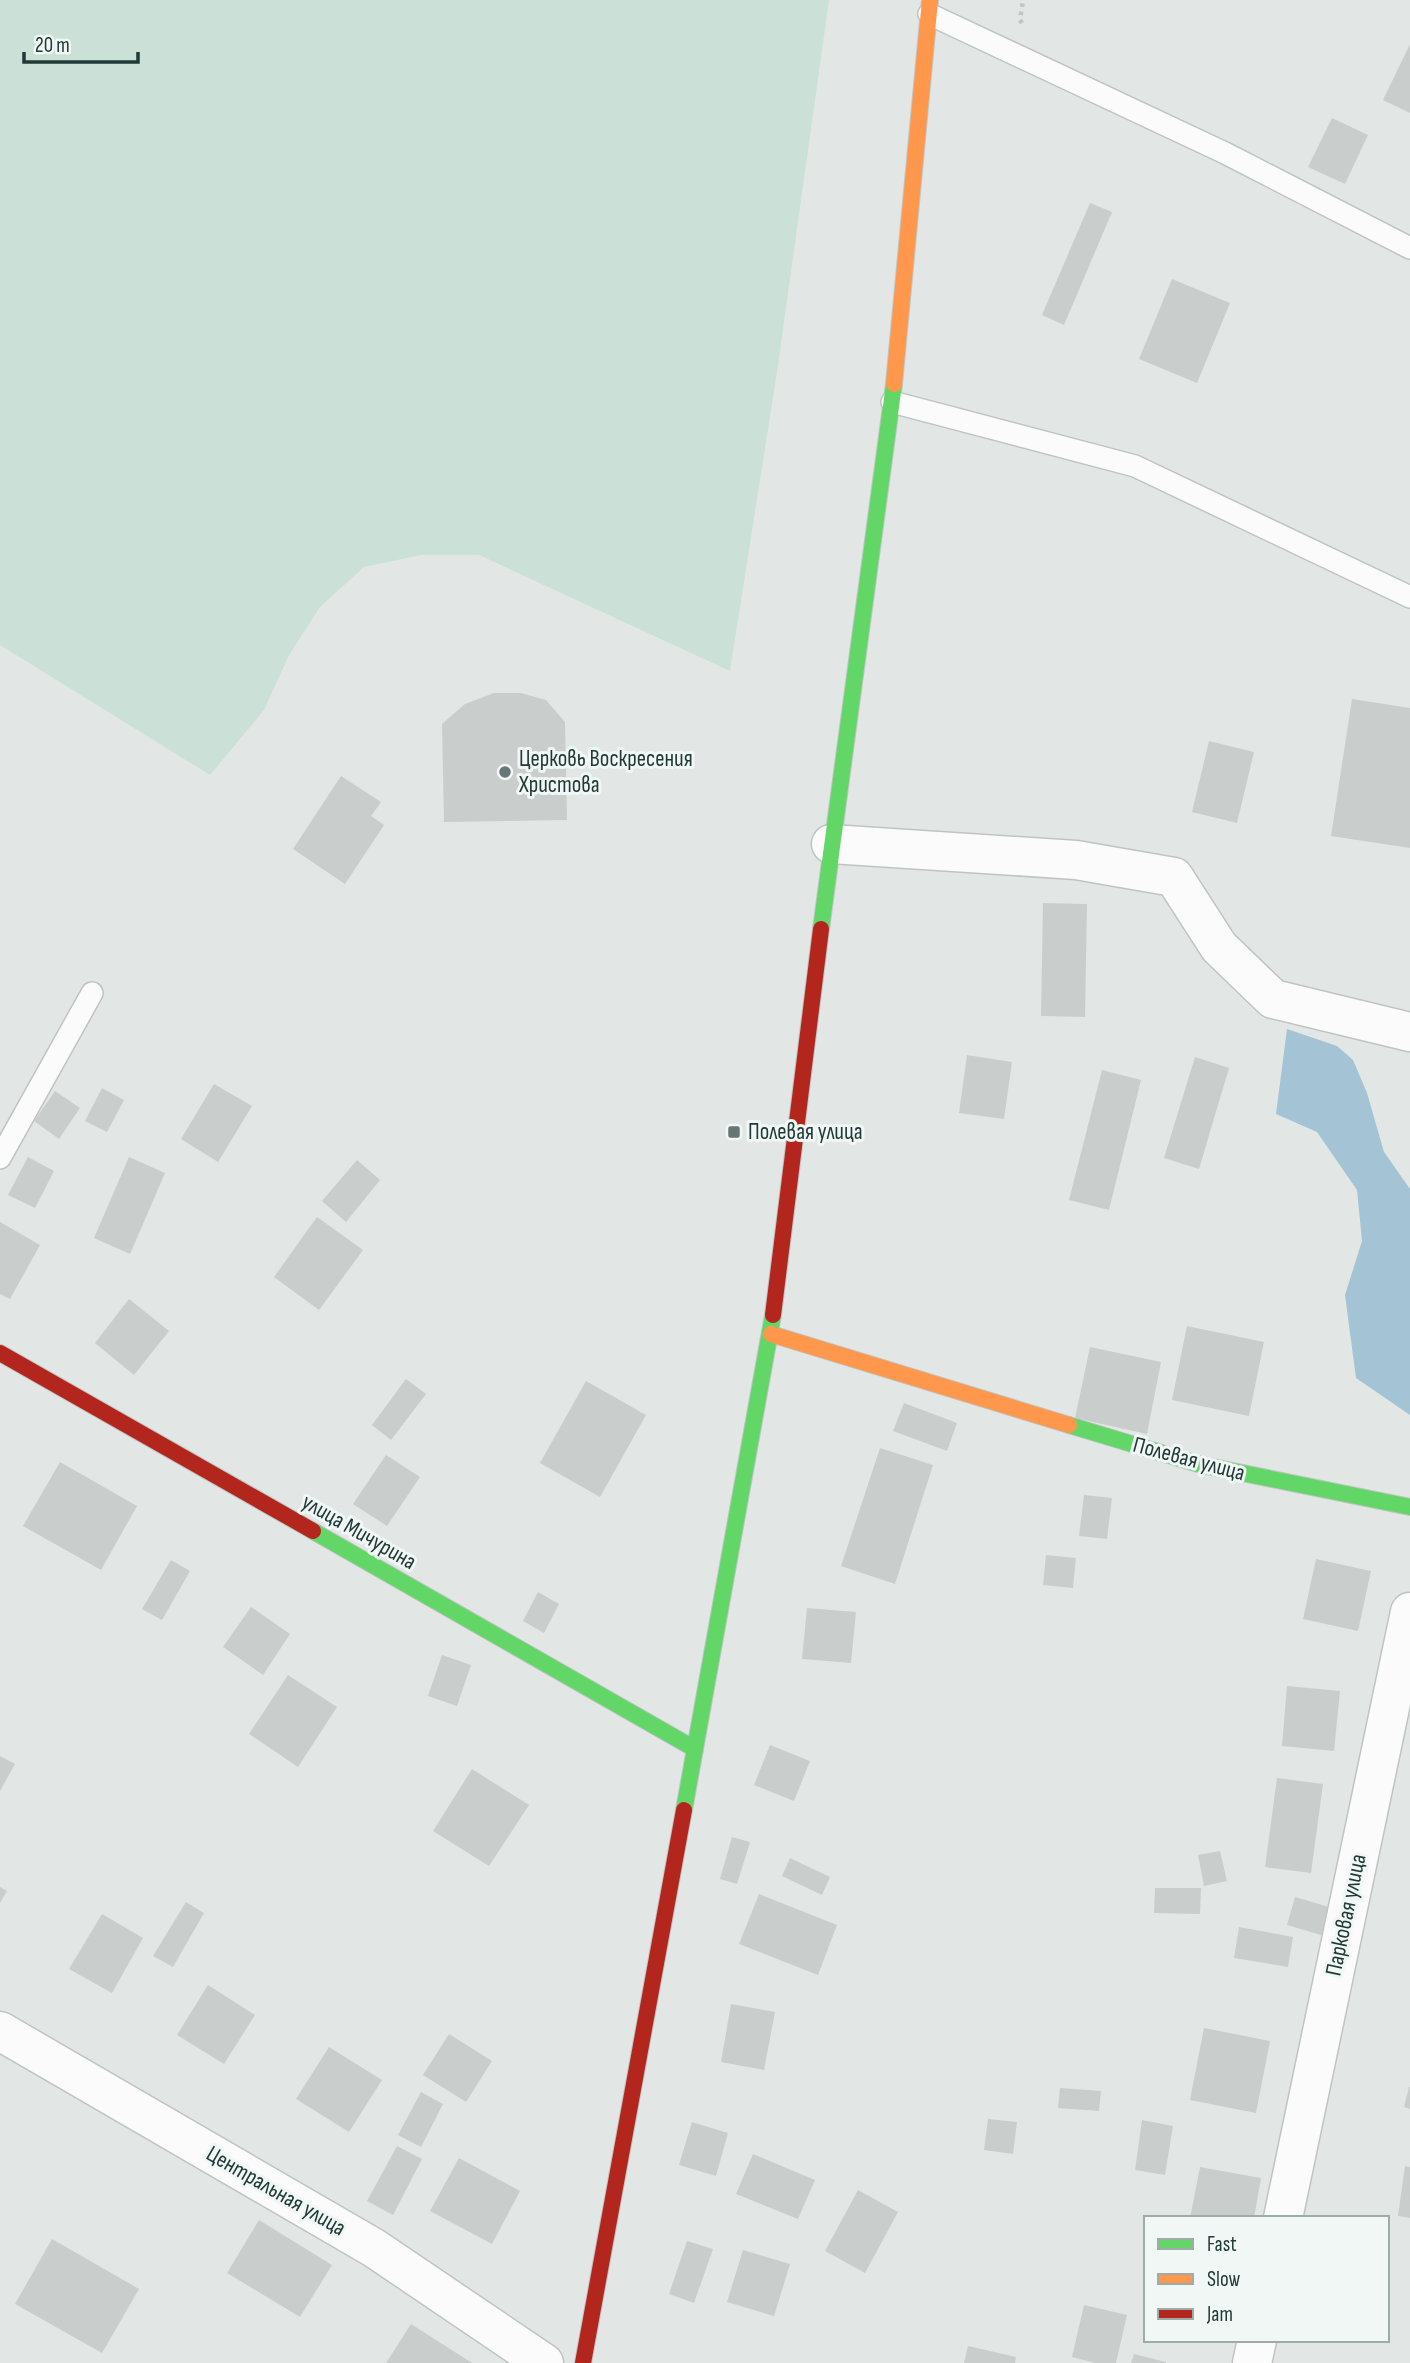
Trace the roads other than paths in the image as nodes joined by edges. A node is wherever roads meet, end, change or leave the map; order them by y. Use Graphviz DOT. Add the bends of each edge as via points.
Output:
graph roads {
  1 [pos="930,7"];
  2 [pos="1410,248"];
  3 [pos="892,402"];
  4 [pos="1410,597"];
  5 [pos="831,844"];
  6 [pos="92,993"];
  7 [pos="1410,1032"];
  8 [pos="0,1158"];
  9 [pos="771,1334"];
  10 [pos="0,1353"];
  11 [pos="1410,1507"];
  12 [pos="1410,1612"];
  13 [pos="695,1749"];
  14 [pos="0,2031"];
  15 [pos="1283,2216"];
  16 [pos="1257,2342"];
  17 [pos="544,2363"];
  18 [pos="583,2363"];
  19 [pos="1252,2363"];
  1 -- 2 [label="lane"];
  1 -- 3 [label="street"];
  3 -- 4 [label="lane" via="1135,467"];
  3 -- 5 [label="street"];
  5 -- 7 [label="street" via="1076,860 1174,877 1219,947 1273,999"];
  5 -- 9 [label="street"];
  6 -- 8 [label="lane"];
  9 -- 11 [label="street, Полевая улица" via="1198,1464"];
  9 -- 13 [label="street"];
  10 -- 13 [label="street, улица Мичурина"];
  12 -- 15 [label="street, Парковая улица"];
  13 -- 18 [label="street"];
  14 -- 17 [label="street, Центральная улица" via="374,2248"];
  16 -- 19 [label="street"];
}
